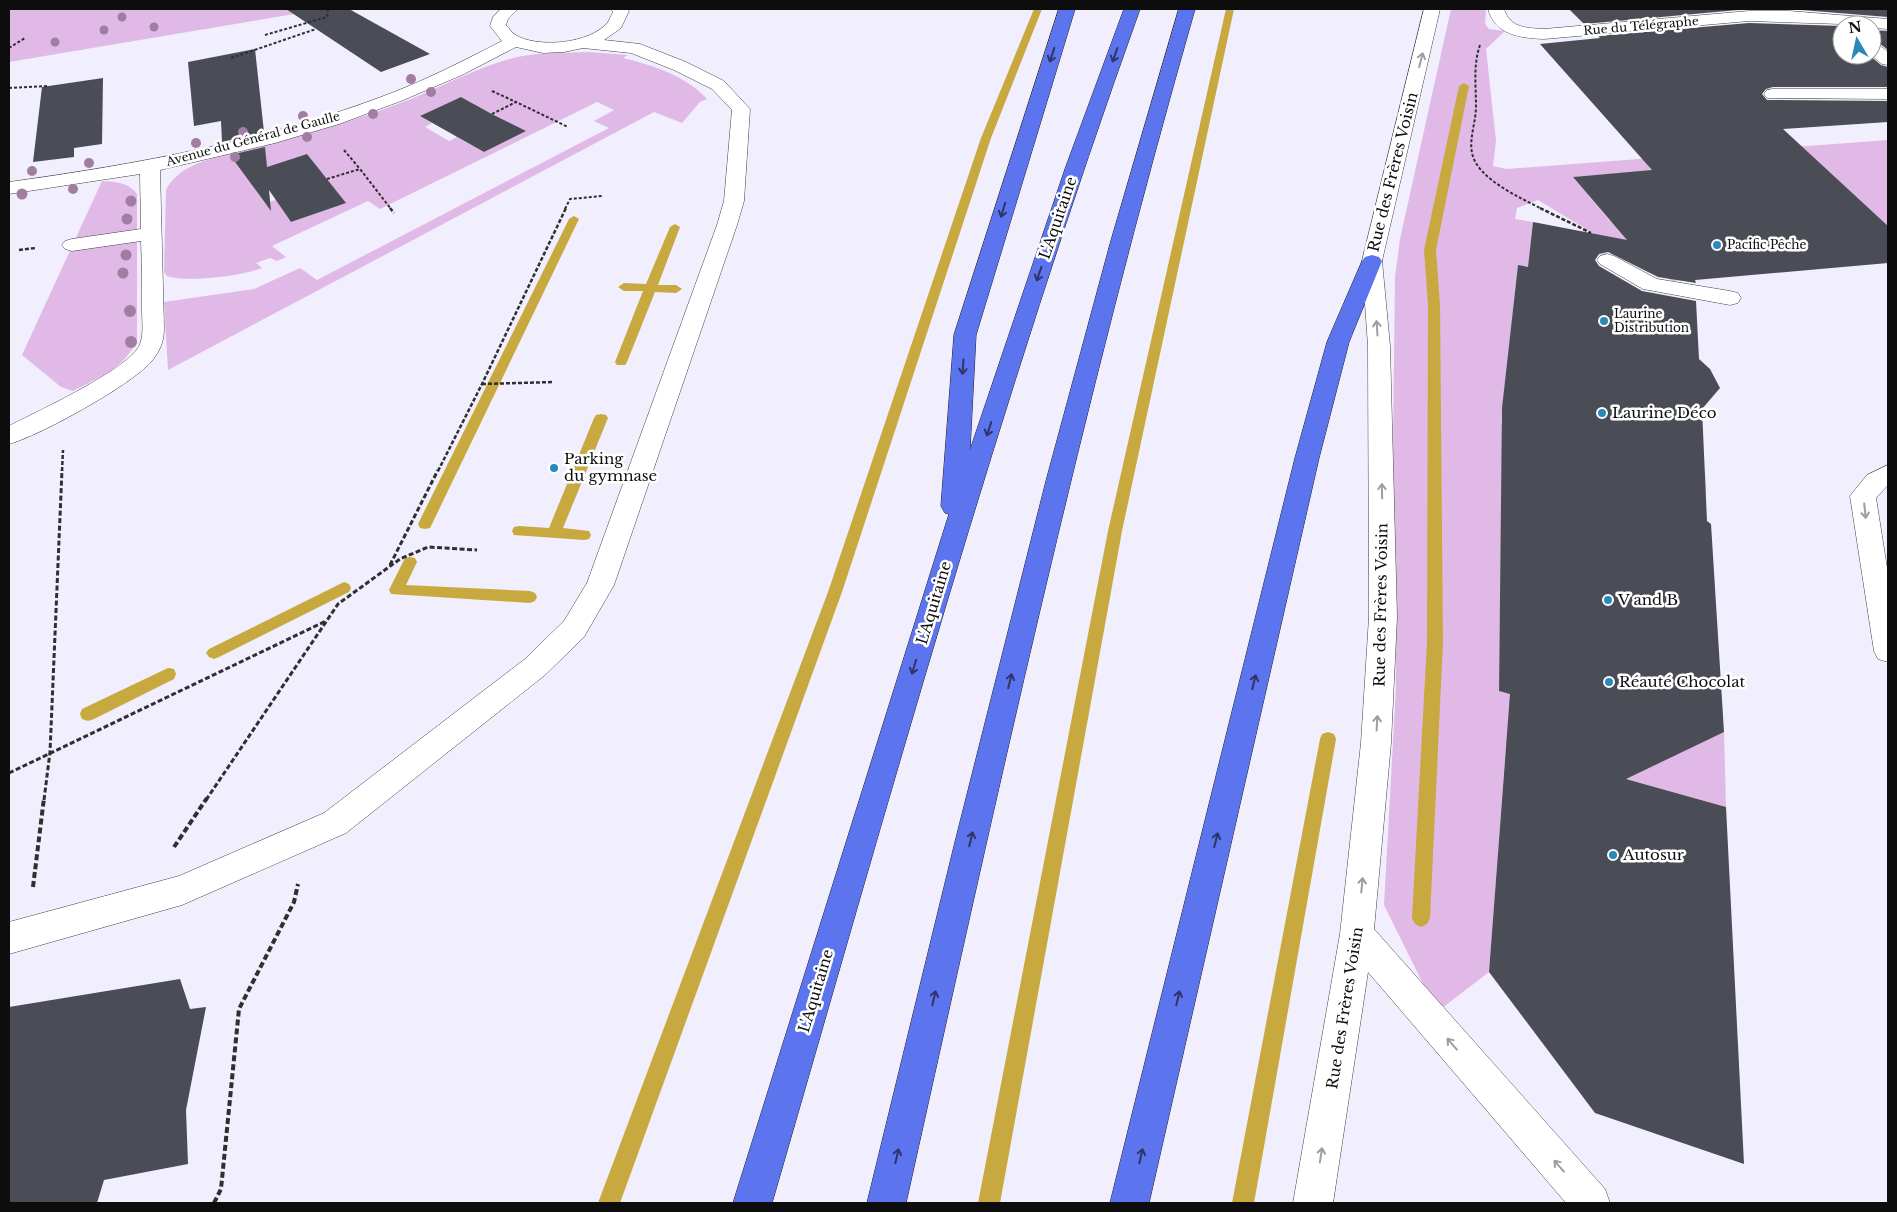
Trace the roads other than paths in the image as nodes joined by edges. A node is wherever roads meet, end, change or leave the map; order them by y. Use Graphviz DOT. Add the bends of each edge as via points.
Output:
graph roads {
  1 [pos="510,9"];
  2 [pos="1067,9"];
  3 [pos="1132,9"];
  4 [pos="1188,9"];
  5 [pos="1432,9"];
  6 [pos="1496,9"];
  7 [pos="622,12"];
  8 [pos="1832,22"];
  9 [pos="513,42"];
  10 [pos="581,43"];
  11 [pos="634,48"];
  12 [pos="1773,94"];
  13 [pos="1888,94"];
  14 [pos="150,166"];
  15 [pos="9,188"];
  16 [pos="152,233"];
  17 [pos="72,245"];
  18 [pos="1607,260"];
  19 [pos="1372,261"];
  20 [pos="1730,298"];
  21 [pos="9,436"];
  22 [pos="1888,474"];
  23 [pos="952,546"];
  24 [pos="1888,651"];
  25 [pos="1358,934"];
  26 [pos="18,935"];
  27 [pos="752,1203"];
  28 [pos="886,1203"];
  29 [pos="1130,1203"];
  30 [pos="1313,1203"];
  31 [pos="1590,1203"];
  1 -- 9 [label="street" via="501,17 498,26 502,35"];
  2 -- 23 [label="highway, one-way" via="965,334"];
  3 -- 23 [label="highway, L'Aquitaine, one-way" via="1036,285"];
  28 -- 4 [label="highway, one-way" via="1044,542 1131,203"];
  19 -- 5 [label="street, Rue des Frères Voisin, one-way"];
  6 -- 8 [label="street, Rue du Télégraphe" via="1497,18 1506,28 1544,34 1749,16 1789,16"];
  7 -- 10 [label="street" via="612,30"];
  7 -- 11 [label="street"];
  9 -- 10 [label="street" via="544,47"];
  9 -- 14 [label="street, Avenue du Général de Gaulle" via="417,90 335,119"];
  10 -- 11 [label="street"];
  11 -- 26 [label="street" via="718,85 741,109 734,201 600,584 574,629 535,667 335,823 182,890"];
  12 -- 13 [label="street"];
  14 -- 15 [label="street, Avenue du Général de Gaulle"];
  14 -- 16 [label="street"];
  16 -- 17 [label="street"];
  16 -- 21 [label="street" via="153,336 149,349 137,364 101,387"];
  18 -- 20 [label="street" via="1650,284"];
  25 -- 19 [label="street, Rue des Frères Voisin, one-way" via="1376,743 1383,617 1378,346"];
  29 -- 19 [label="highway, one-way" via="1310,449 1338,342"];
  22 -- 24 [label="street, one-way" via="1876,480 1864,496"];
  23 -- 27 [label="highway, L'Aquitaine, one-way"];
  30 -- 25 [label="street, Rue des Frères Voisin, one-way"];
  31 -- 25 [label="street, one-way"];
}
